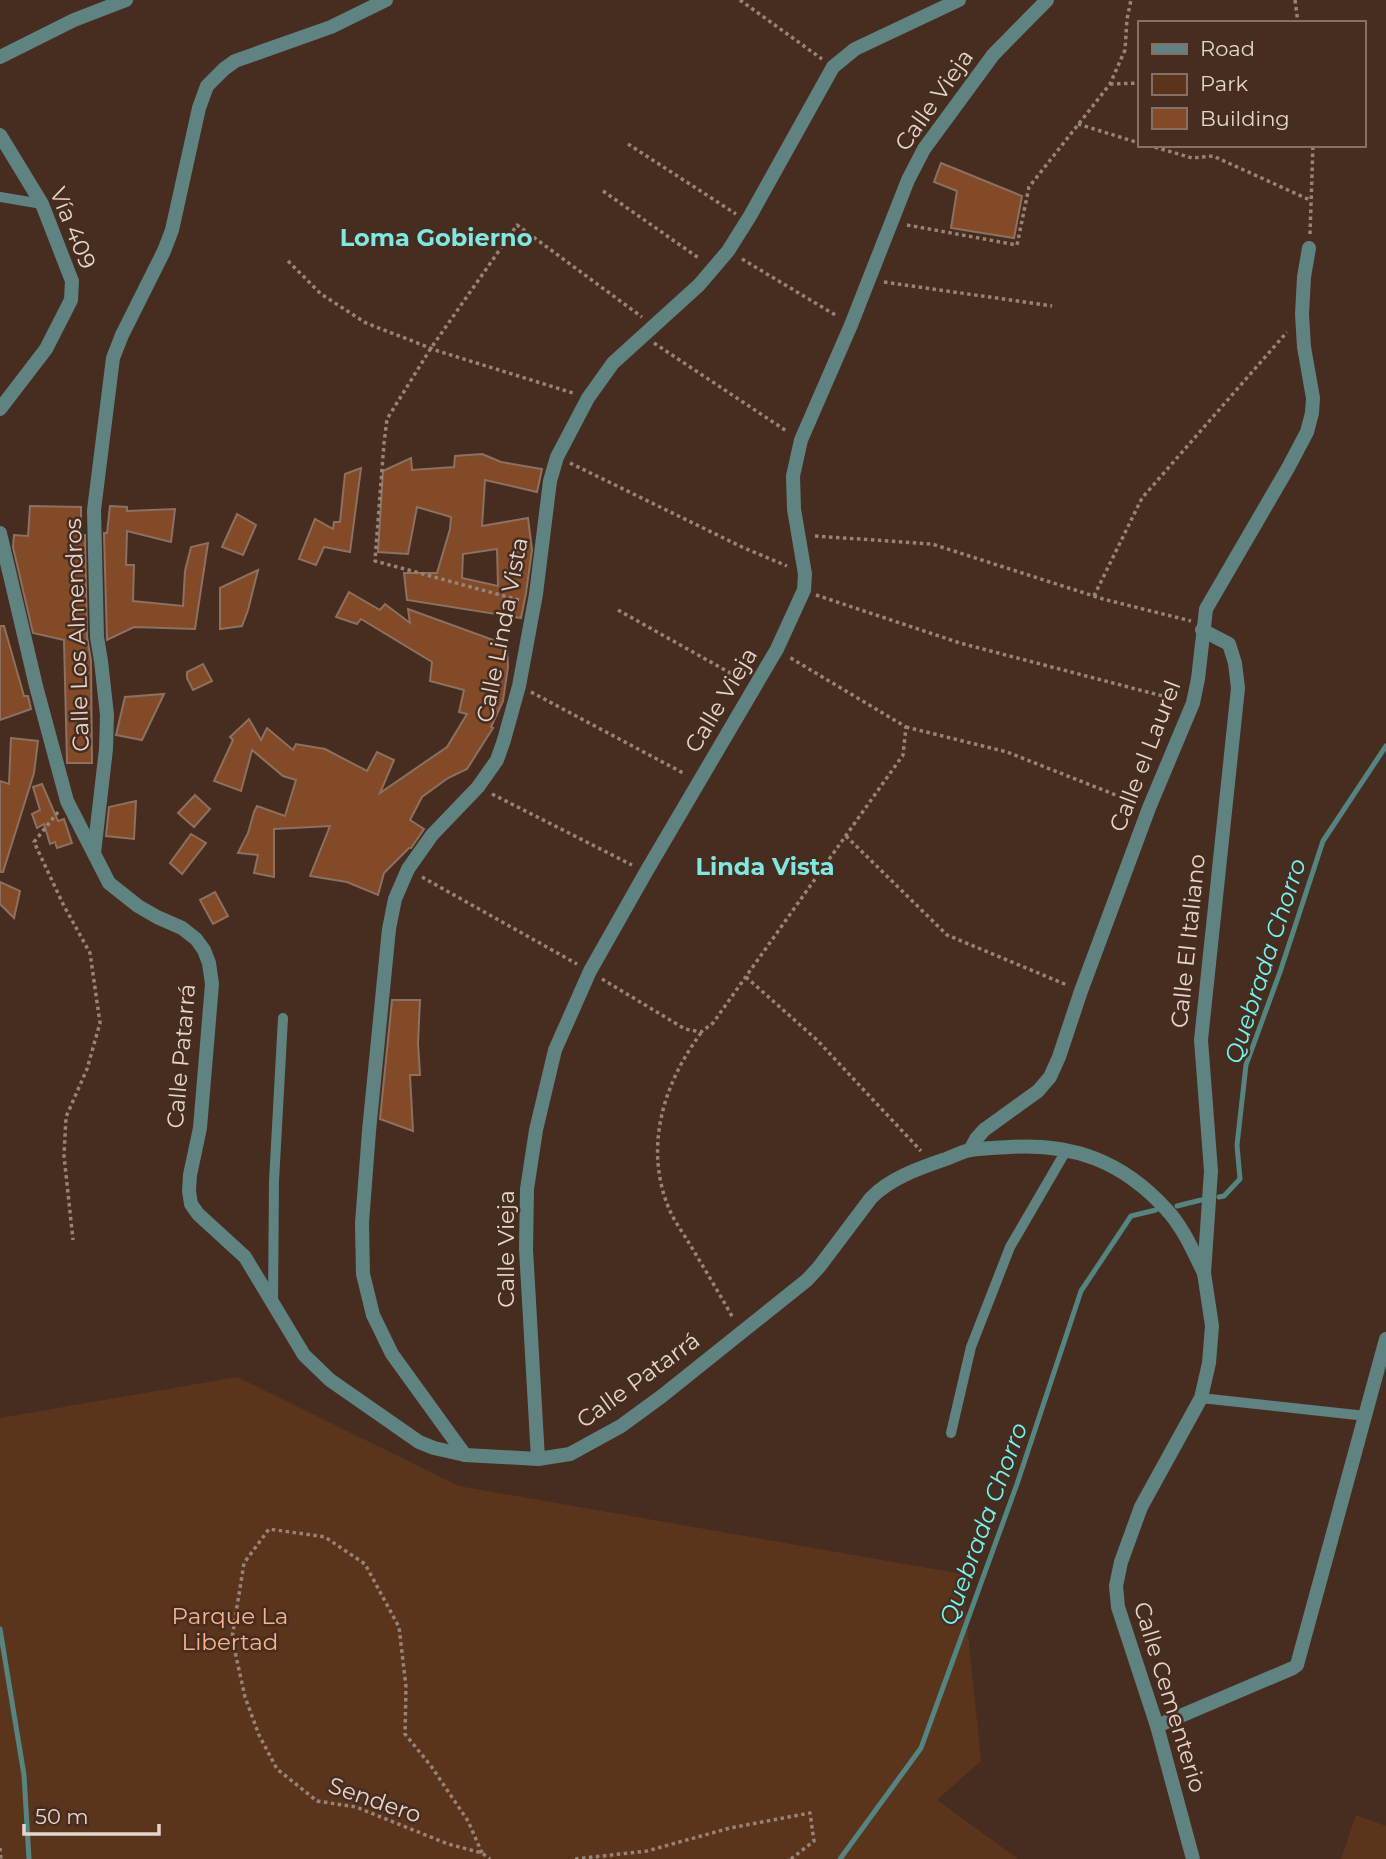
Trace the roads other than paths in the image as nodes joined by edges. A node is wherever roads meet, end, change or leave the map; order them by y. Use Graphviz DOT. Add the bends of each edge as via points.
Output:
graph roads {
  1 [pos="126,0"];
  2 [pos="386,0"];
  3 [pos="959,0"];
  4 [pos="1047,0"];
  5 [pos="0,57"];
  6 [pos="0,135"];
  7 [pos="0,197"];
  8 [pos="43,204"];
  9 [pos="1309,247"];
  10 [pos="0,409"];
  11 [pos="0,533"];
  12 [pos="1203,627"];
  13 [pos="94,855"];
  14 [pos="283,1018"];
  15 [pos="1066,1149"];
  16 [pos="970,1150"];
  17 [pos="1204,1273"];
  18 [pos="273,1303"];
  19 [pos="1386,1339"];
  20 [pos="1201,1398"];
  21 [pos="1366,1416"];
  22 [pos="951,1433"];
  23 [pos="465,1455"];
  24 [pos="538,1459"];
  25 [pos="1157,1726"];
  26 [pos="1193,1859"];
  1 -- 5 [label="street"];
  2 -- 13 [label="street, Calle Los Almendros" via="331,27 235,61 207,86 172,230 113,358 94,510 96,624 107,715"];
  3 -- 23 [label="street, Calle Linda Vista" via="855,49 833,67 728,251 699,285 613,363 588,398 557,457 550,481 534,604 504,740 478,787 432,835 408,869 396,899 388,929 369,1131 363,1274 373,1315 393,1354"];
  4 -- 24 [label="street, Calle Vieja" via="993,55 924,149 908,180 802,440 793,476 804,590 777,649 590,971 555,1050 527,1189"];
  6 -- 8 [label="street, Vía 409"];
  7 -- 8 [label="lane"];
  8 -- 10 [label="street, Vía 409" via="72,281 71,300 46,349"];
  9 -- 12 [label="street, Calle el Laurel" via="1302,314 1313,398 1307,432 1206,610"];
  11 -- 13 [label="street, Calle Patarrá" via="66,801"];
  12 -- 16 [label="street, Calle el Laurel" via="1193,704 1149,808 1059,1057 1038,1091 985,1130"];
  12 -- 17 [label="street, Calle El Italiano" via="1228,645 1238,682 1201,1040 1211,1171"];
  13 -- 18 [label="street, Calle Patarrá" via="118,891 147,912 182,928 204,950 212,984 200,1128 188,1191 198,1214 245,1257"];
  14 -- 18 [label="lane"];
  15 -- 16 [label="street, Calle Patarrá"];
  15 -- 17 [label="street, Calle Patarrá" via="1096,1157 1146,1189 1186,1237"];
  15 -- 22 [label="lane" via="1010,1247 971,1347"];
  16 -- 24 [label="street, Calle Patarrá" via="880,1189 813,1274 621,1426 570,1454"];
  17 -- 20 [label="street, Calle Cementerio" via="1212,1326"];
  18 -- 23 [label="street, Calle Patarrá" via="304,1355 330,1380 419,1442"];
  19 -- 21 [label="street"];
  20 -- 21 [label="lane"];
  20 -- 25 [label="street, Calle Cementerio" via="1141,1507 1116,1586 1118,1607"];
  21 -- 25 [label="street" via="1297,1665"];
  23 -- 24 [label="street, Calle Patarrá"];
  25 -- 26 [label="street, Calle Cementerio"];
}
